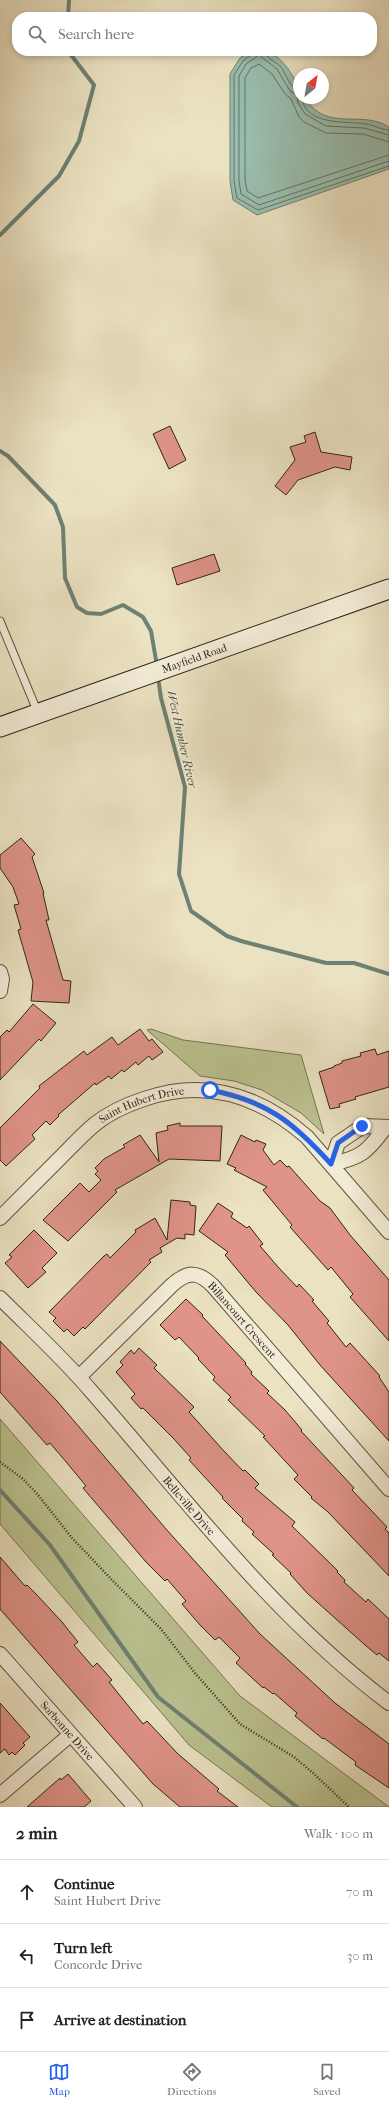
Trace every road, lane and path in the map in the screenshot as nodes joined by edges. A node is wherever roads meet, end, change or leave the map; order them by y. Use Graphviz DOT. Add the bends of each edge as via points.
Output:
graph roads {
  1 [pos="389,589"];
  2 [pos="0,620"];
  3 [pos="38,713"];
  4 [pos="0,727"];
  5 [pos="0,972"];
  6 [pos="0,991"];
  7 [pos="387,1128"];
  8 [pos="331,1164"];
  9 [pos="0,1218"];
  10 [pos="389,1232"];
  11 [pos="0,1298"];
  12 [pos="79,1377"];
  13 [pos="0,1462"];
  14 [pos="389,1489"];
  15 [pos="0,1654"];
  16 [pos="388,1699"];
  17 [pos="70,1735"];
  18 [pos="0,1794"];
  19 [pos="135,1807"];
  20 [pos="348,1807"];
  1 -- 3 [label="main road, Mayfield Road"];
  2 -- 3 [label="lane"];
  3 -- 4 [label="main road, Mayfield Road"];
  5 -- 6 [label="street"];
  7 -- 8 [label="street" via="370,1148 354,1159"];
  7 -- 8 [label="street" via="362,1126 338,1143"];
  8 -- 9 [label="street, Saint Hubert Drive" via="293,1125 258,1103 210,1090 168,1092 125,1106 95,1124"];
  8 -- 10 [label="street, Saint Hubert Drive"];
  11 -- 12 [label="street, Belleville Drive"];
  12 -- 14 [label="street, Billancourt Crescent" via="172,1285 182,1277 196,1274 214,1286"];
  12 -- 16 [label="street, Belleville Drive" via="227,1550 276,1603 326,1651"];
  13 -- 20 [label="path" via="23,1479 72,1538 161,1629 240,1724 294,1757"];
  15 -- 17 [label="street, Sorbonne Drive"];
  17 -- 18 [label="street"];
  17 -- 19 [label="street, Sorbonne Drive"];
}
